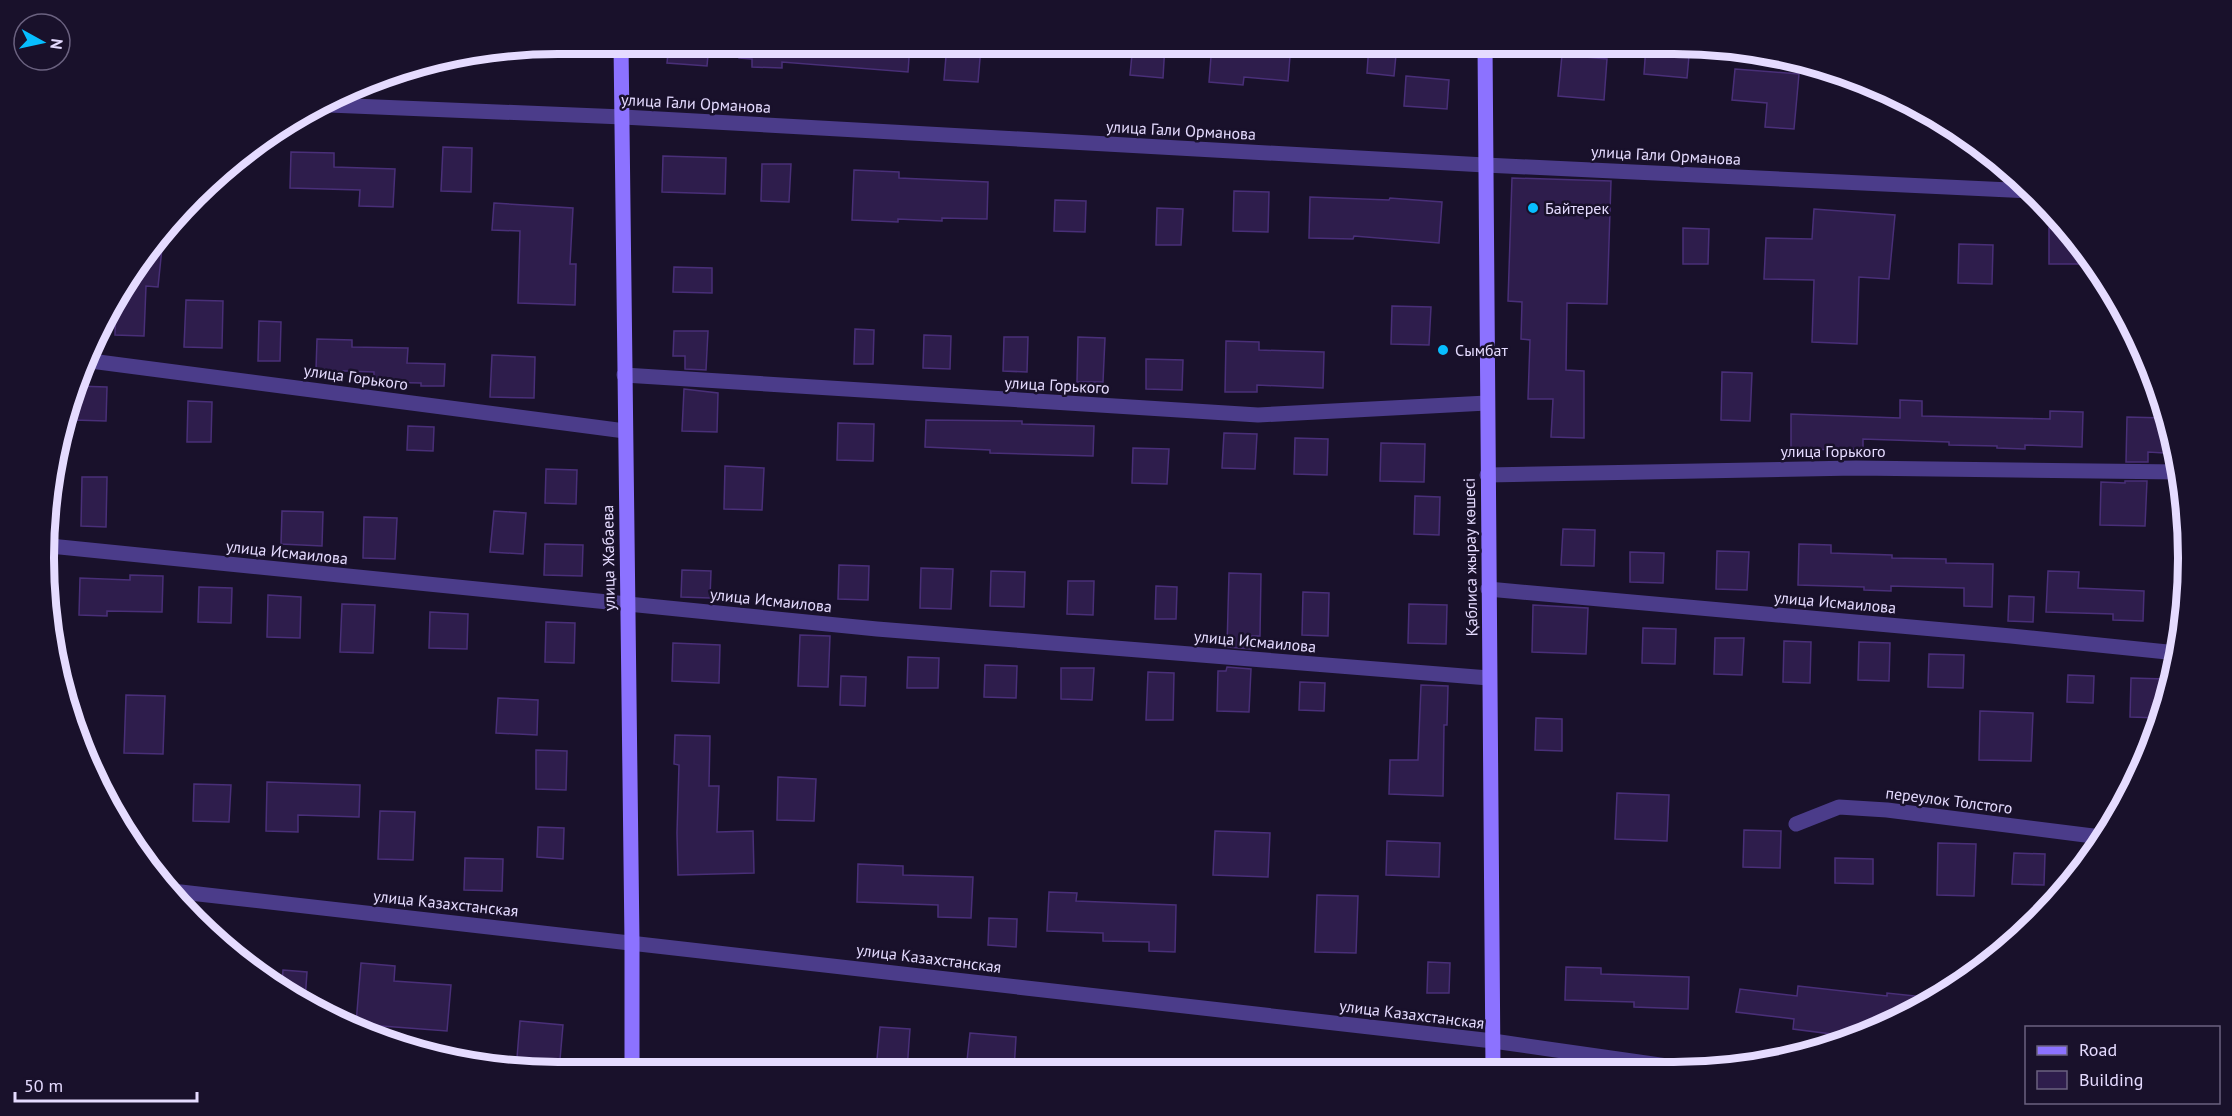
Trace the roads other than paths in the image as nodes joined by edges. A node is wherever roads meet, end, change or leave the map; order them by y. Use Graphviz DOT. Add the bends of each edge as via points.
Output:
graph roads {
  1 [pos="621,54"];
  2 [pos="1485,54"];
  3 [pos="336,105"];
  4 [pos="623,117"];
  5 [pos="1485,165"];
  6 [pos="2017,189"];
  7 [pos="94,361"];
  8 [pos="624,375"];
  9 [pos="1487,403"];
  10 [pos="625,431"];
  11 [pos="2170,472"];
  12 [pos="1487,475"];
  13 [pos="54,546"];
  14 [pos="1488,589"];
  15 [pos="627,604"];
  16 [pos="2169,652"];
  17 [pos="1489,678"];
  18 [pos="1796,824"];
  19 [pos="2094,836"];
  20 [pos="181,892"];
  21 [pos="632,942"];
  22 [pos="1493,1041"];
  23 [pos="632,1062"];
  24 [pos="1493,1062"];
  25 [pos="1639,1062"];
  1 -- 4 [label="street, улица Жабаева"];
  2 -- 5 [label="street, Қаблиса жырау көшесі"];
  3 -- 4 [label="street, улица Гали Орманова"];
  4 -- 5 [label="street, улица Гали Орманова"];
  4 -- 8 [label="street, улица Жабаева"];
  5 -- 6 [label="street, улица Гали Орманова"];
  5 -- 9 [label="street, Қаблиса жырау көшесі"];
  7 -- 10 [label="street, улица Горького"];
  8 -- 9 [label="street, улица Горького" via="1258,415"];
  8 -- 10 [label="street, улица Жабаева"];
  9 -- 12 [label="street, Қаблиса жырау көшесі"];
  10 -- 15 [label="street, улица Жабаева"];
  11 -- 12 [label="street, улица Горького" via="1856,468"];
  12 -- 14 [label="street, Қаблиса жырау көшесі"];
  13 -- 15 [label="street, улица Исмаилова"];
  14 -- 16 [label="street, улица Исмаилова"];
  14 -- 17 [label="street, Қаблиса жырау көшесі"];
  15 -- 17 [label="street, улица Исмаилова" via="877,629"];
  15 -- 21 [label="street, улица Жабаева"];
  17 -- 22 [label="street, Қаблиса жырау көшесі"];
  18 -- 19 [label="street, переулок Толстого" via="1839,807"];
  20 -- 21 [label="street, улица Казахстанская"];
  21 -- 22 [label="street, улица Казахстанская"];
  21 -- 23 [label="street, улица Жабаева"];
  22 -- 24 [label="street, Қаблиса жырау көшесі"];
  22 -- 25 [label="street, улица Казахстанская"];
}
